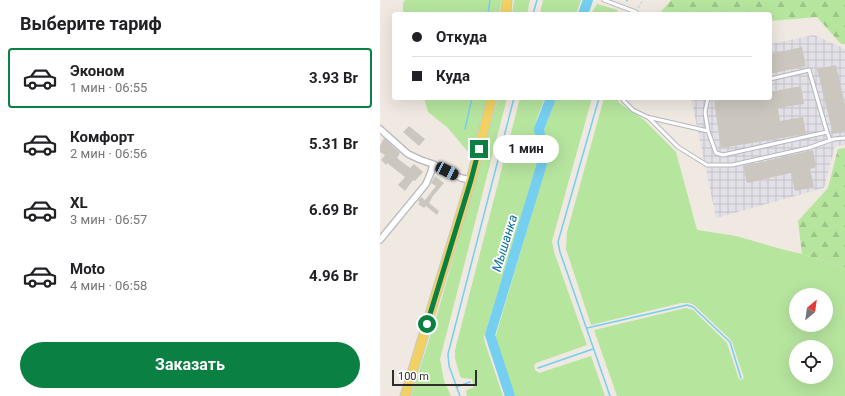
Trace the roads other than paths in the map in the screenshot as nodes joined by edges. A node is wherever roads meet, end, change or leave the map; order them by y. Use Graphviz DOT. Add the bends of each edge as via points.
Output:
graph roads {
  1 [pos="507,0"];
  2 [pos="604,0"];
  3 [pos="506,12"];
  4 [pos="634,12"];
  5 [pos="772,78"];
  6 [pos="491,100"];
  7 [pos="623,100"];
  8 [pos="708,100"];
  9 [pos="647,117"];
  10 [pos="380,129"];
  11 [pos="708,131"];
  12 [pos="827,132"];
  13 [pos="845,138"];
  14 [pos="830,140"];
  15 [pos="433,164"];
  16 [pos="471,180"];
  17 [pos="380,240"];
  18 [pos="405,396"];
  1 -- 3 [label="main road"];
  2 -- 4 [label="lane"];
  5 -- 12 [label="lane" via="809,70"];
  6 -- 16 [label="main road"];
  7 -- 9 [label="lane" via="633,110"];
  8 -- 11 [label="lane" via="705,112"];
  9 -- 11 [label="lane"];
  9 -- 14 [label="lane" via="678,147 707,165 732,164 808,148"];
  10 -- 15 [label="street" via="408,154"];
  11 -- 12 [label="lane" via="716,153 723,155"];
  12 -- 14 [label="lane"];
  13 -- 14 [label="lane"];
  15 -- 16 [label="street"];
  15 -- 17 [label="street" via="426,184"];
  16 -- 18 [label="main road"];
}
